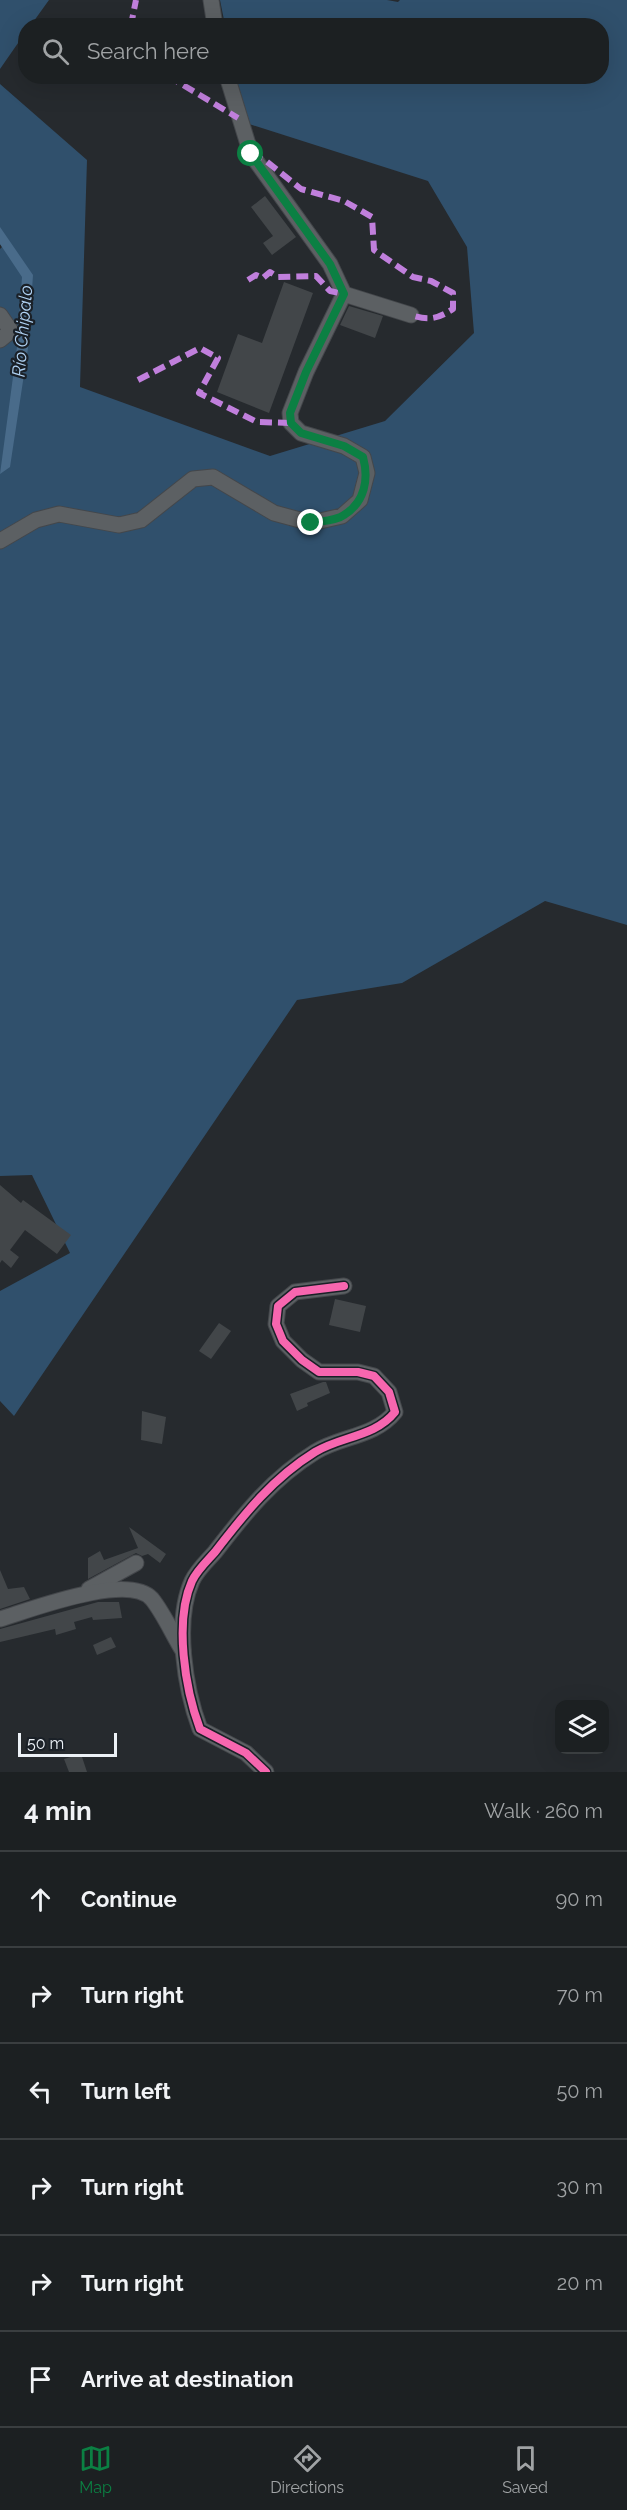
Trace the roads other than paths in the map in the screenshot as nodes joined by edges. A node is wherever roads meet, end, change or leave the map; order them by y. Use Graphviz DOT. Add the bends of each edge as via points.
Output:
graph roads {
  1 [pos="211,0"];
  2 [pos="214,18"];
  3 [pos="229,84"];
  4 [pos="344,294"];
  5 [pos="0,315"];
  6 [pos="411,315"];
  7 [pos="5,335"];
  8 [pos="0,542"];
  9 [pos="344,1286"];
  10 [pos="136,1563"];
  11 [pos="81,1593"];
  12 [pos="0,1619"];
  13 [pos="184,1653"];
  14 [pos="266,1772"];
  1 -- 2 [label="street"];
  3 -- 4 [label="street" via="251,154 330,264"];
  4 -- 6 [label="street"];
  4 -- 8 [label="street" via="290,413 291,423 301,433 328,440 363,457 367,473 360,500 342,516 311,523 274,513 213,477 194,479 141,520 119,525 59,514 36,520"];
  5 -- 7 [label="street"];
  9 -- 13 [label="street" via="296,1292 278,1306 276,1323 283,1341 319,1372 374,1376 389,1392 395,1412 385,1425 317,1451 261,1494 192,1580 183,1626"];
  10 -- 11 [label="street"];
  11 -- 12 [label="street"];
  11 -- 13 [label="street" via="132,1590 151,1597"];
  13 -- 14 [label="street" via="190,1702 200,1729 246,1753"];
}
